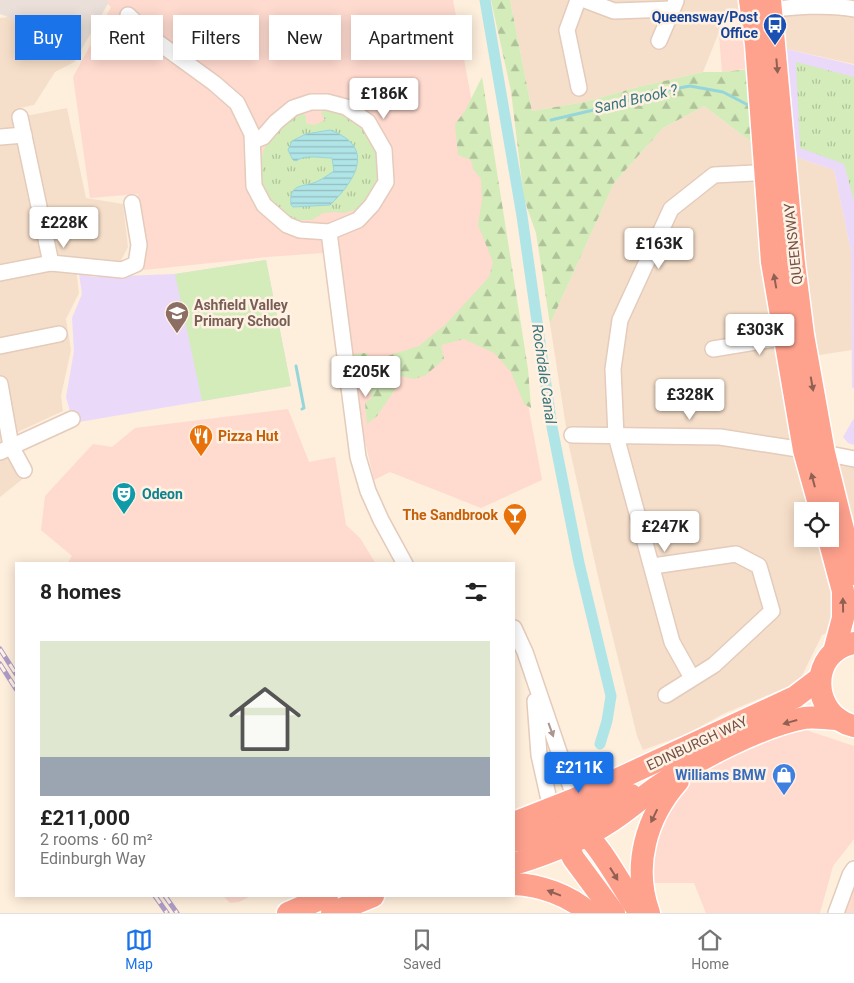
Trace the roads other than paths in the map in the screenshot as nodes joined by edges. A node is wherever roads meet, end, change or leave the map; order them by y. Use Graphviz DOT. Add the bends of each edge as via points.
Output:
graph roads {
  1 [pos="578,0"];
  2 [pos="585,0"];
  3 [pos="674,4"];
  4 [pos="761,6"];
  5 [pos="854,9"];
  6 [pos="659,41"];
  7 [pos="163,46"];
  8 [pos="579,88"];
  9 [pos="20,117"];
  10 [pos="24,135"];
  11 [pos="0,137"];
  12 [pos="253,141"];
  13 [pos="776,172"];
  14 [pos="132,203"];
  15 [pos="329,232"];
  16 [pos="51,263"];
  17 [pos="0,273"];
  18 [pos="59,334"];
  19 [pos="794,336"];
  20 [pos="0,346"];
  21 [pos="713,349"];
  22 [pos="0,384"];
  23 [pos="72,419"];
  24 [pos="572,435"];
  25 [pos="616,436"];
  26 [pos="6,449"];
  27 [pos="814,451"];
  28 [pos="854,459"];
  29 [pos="24,470"];
  30 [pos="820,502"];
  31 [pos="831,547"];
  32 [pos="404,562"];
  33 [pos="653,566"];
  34 [pos="854,574"];
  35 [pos="515,630"];
  36 [pos="854,644"];
  37 [pos="834,652"];
  38 [pos="692,678"];
  39 [pos="820,678"];
  40 [pos="534,684"];
  41 [pos="666,695"];
  42 [pos="846,723"];
  43 [pos="560,755"];
  44 [pos="710,755"];
  45 [pos="618,780"];
  46 [pos="551,809"];
  47 [pos="581,816"];
  48 [pos="515,824"];
  49 [pos="563,837"];
  50 [pos="515,841"];
  51 [pos="515,864"];
  52 [pos="854,870"];
  53 [pos="515,884"];
  54 [pos="325,897"];
  55 [pos="374,897"];
  56 [pos="288,913"];
  57 [pos="332,913"];
  58 [pos="589,913"];
  59 [pos="614,913"];
  60 [pos="640,913"];
  61 [pos="648,913"];
  62 [pos="836,913"];
  1 -- 8 [label="street" via="567,30"];
  2 -- 3 [label="street" via="614,11"];
  3 -- 6 [label="street"];
  4 -- 5 [label="street"];
  4 -- 13 [label="highway, QUEENSWAY" via="756,44"];
  7 -- 12 [label="street" via="237,103"];
  9 -- 10 [label="street"];
  10 -- 11 [label="street"];
  10 -- 16 [label="street"];
  12 -- 15 [label="street" via="254,186 264,205 287,225 300,230"];
  12 -- 15 [label="street" via="263,138 293,108 311,102 346,107 368,122 384,150 386,182 358,220"];
  13 -- 19 [label="highway, QUEENSWAY" via="772,262"];
  13 -- 25 [label="street" via="714,175 671,209 620,320 613,369"];
  14 -- 16 [label="street" via="139,245 136,264 122,270"];
  15 -- 32 [label="street" via="358,457 368,491"];
  16 -- 17 [label="street"];
  18 -- 20 [label="street"];
  19 -- 21 [label="street"];
  19 -- 27 [label="highway, QUEENSWAY"];
  22 -- 26 [label="street"];
  23 -- 26 [label="street"];
  24 -- 25 [label="street"];
  25 -- 27 [label="street" via="720,437"];
  25 -- 33 [label="street"];
  26 -- 29 [label="street"];
  27 -- 28 [label="street"];
  30 -- 27 [label="highway, QUEENSWAY, one-way"];
  27 -- 34 [label="highway, QUEENSWAY"];
  37 -- 31 [label="highway, one-way" via="843,618 843,591"];
  33 -- 38 [label="street" via="672,642"];
  33 -- 38 [label="street" via="736,554 759,566 772,611 714,665"];
  35 -- 40 [label="street"];
  36 -- 37 [label="highway"];
  37 -- 39 [label="highway" via="824,664"];
  38 -- 41 [label="street"];
  39 -- 42 [label="highway" via="821,698 828,711"];
  39 -- 45 [label="highway, EDINBURGH WAY" via="795,697"];
  40 -- 43 [label="street, one-way"];
  40 -- 46 [label="street" via="539,755"];
  42 -- 44 [label="highway, EDINBURGH WAY, one-way" via="805,717 777,725"];
  43 -- 45 [label="street" via="585,780 598,783"];
  43 -- 47 [label="street"];
  44 -- 47 [label="highway, EDINBURGH WAY" via="610,822"];
  44 -- 61 [label="highway, one-way" via="668,792 652,819 642,863 642,886"];
  45 -- 47 [label="highway, EDINBURGH WAY"];
  46 -- 47 [label="highway, EDINBURGH WAY"];
  46 -- 48 [label="highway, EDINBURGH WAY"];
  46 -- 49 [label="highway"];
  47 -- 49 [label="highway, EDINBURGH WAY"];
  47 -- 60 [label="highway, one-way"];
  49 -- 50 [label="highway"];
  49 -- 51 [label="highway, EDINBURGH WAY" via="529,859"];
  49 -- 59 [label="highway" via="574,860"];
  52 -- 62 [label="street"];
  58 -- 53 [label="highway, one-way" via="555,893"];
  54 -- 56 [label="highway"];
  55 -- 57 [label="highway"];
}
